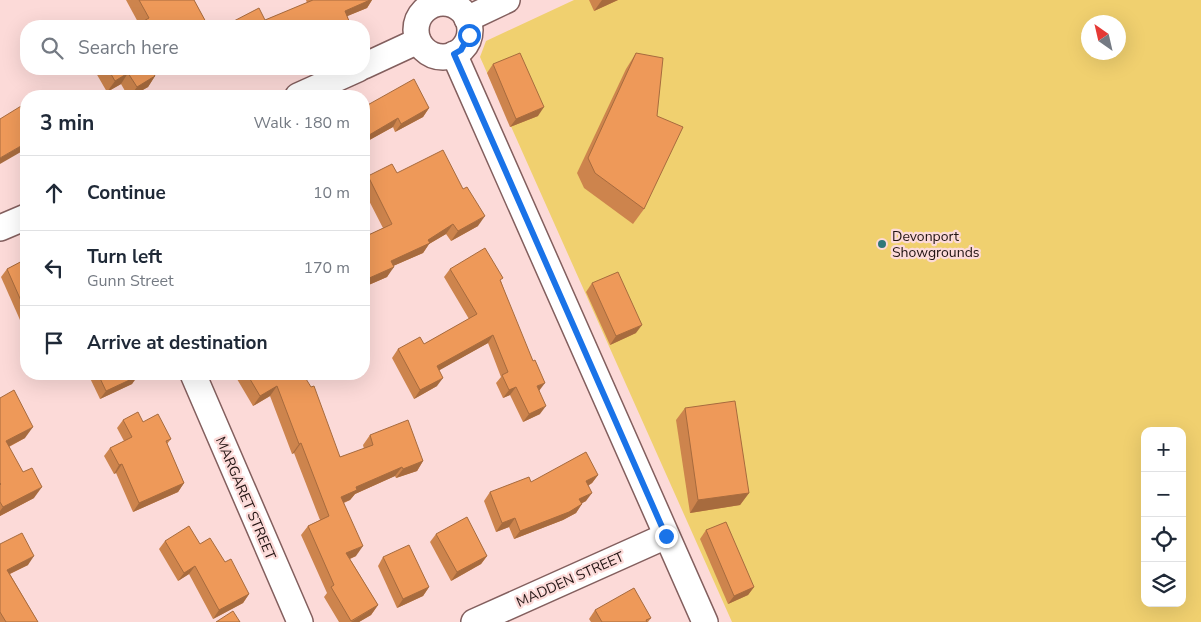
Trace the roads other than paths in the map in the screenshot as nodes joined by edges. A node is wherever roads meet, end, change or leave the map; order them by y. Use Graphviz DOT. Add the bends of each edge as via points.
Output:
graph roads {
  1 [pos="507,0"];
  2 [pos="431,3"];
  3 [pos="467,19"];
  4 [pos="418,42"];
  5 [pos="454,54"];
  6 [pos="370,63"];
  7 [pos="345,75"];
  8 [pos="311,90"];
  9 [pos="20,220"];
  10 [pos="0,228"];
  11 [pos="196,380"];
  12 [pos="666,536"];
  13 [pos="300,622"];
  14 [pos="474,622"];
  15 [pos="705,622"];
  1 -- 3 [label="street"];
  2 -- 3 [label="street" via="456,7"];
  2 -- 4 [label="street" via="420,17 416,33"];
  3 -- 5 [label="street" via="469,35 461,50"];
  4 -- 5 [label="street" via="433,56"];
  4 -- 6 [label="street"];
  5 -- 12 [label="street"];
  7 -- 8 [label="street"];
  9 -- 10 [label="street"];
  11 -- 13 [label="street, MARGARET STREET"];
  12 -- 14 [label="street, MADDEN STREET"];
  12 -- 15 [label="street"];
}
